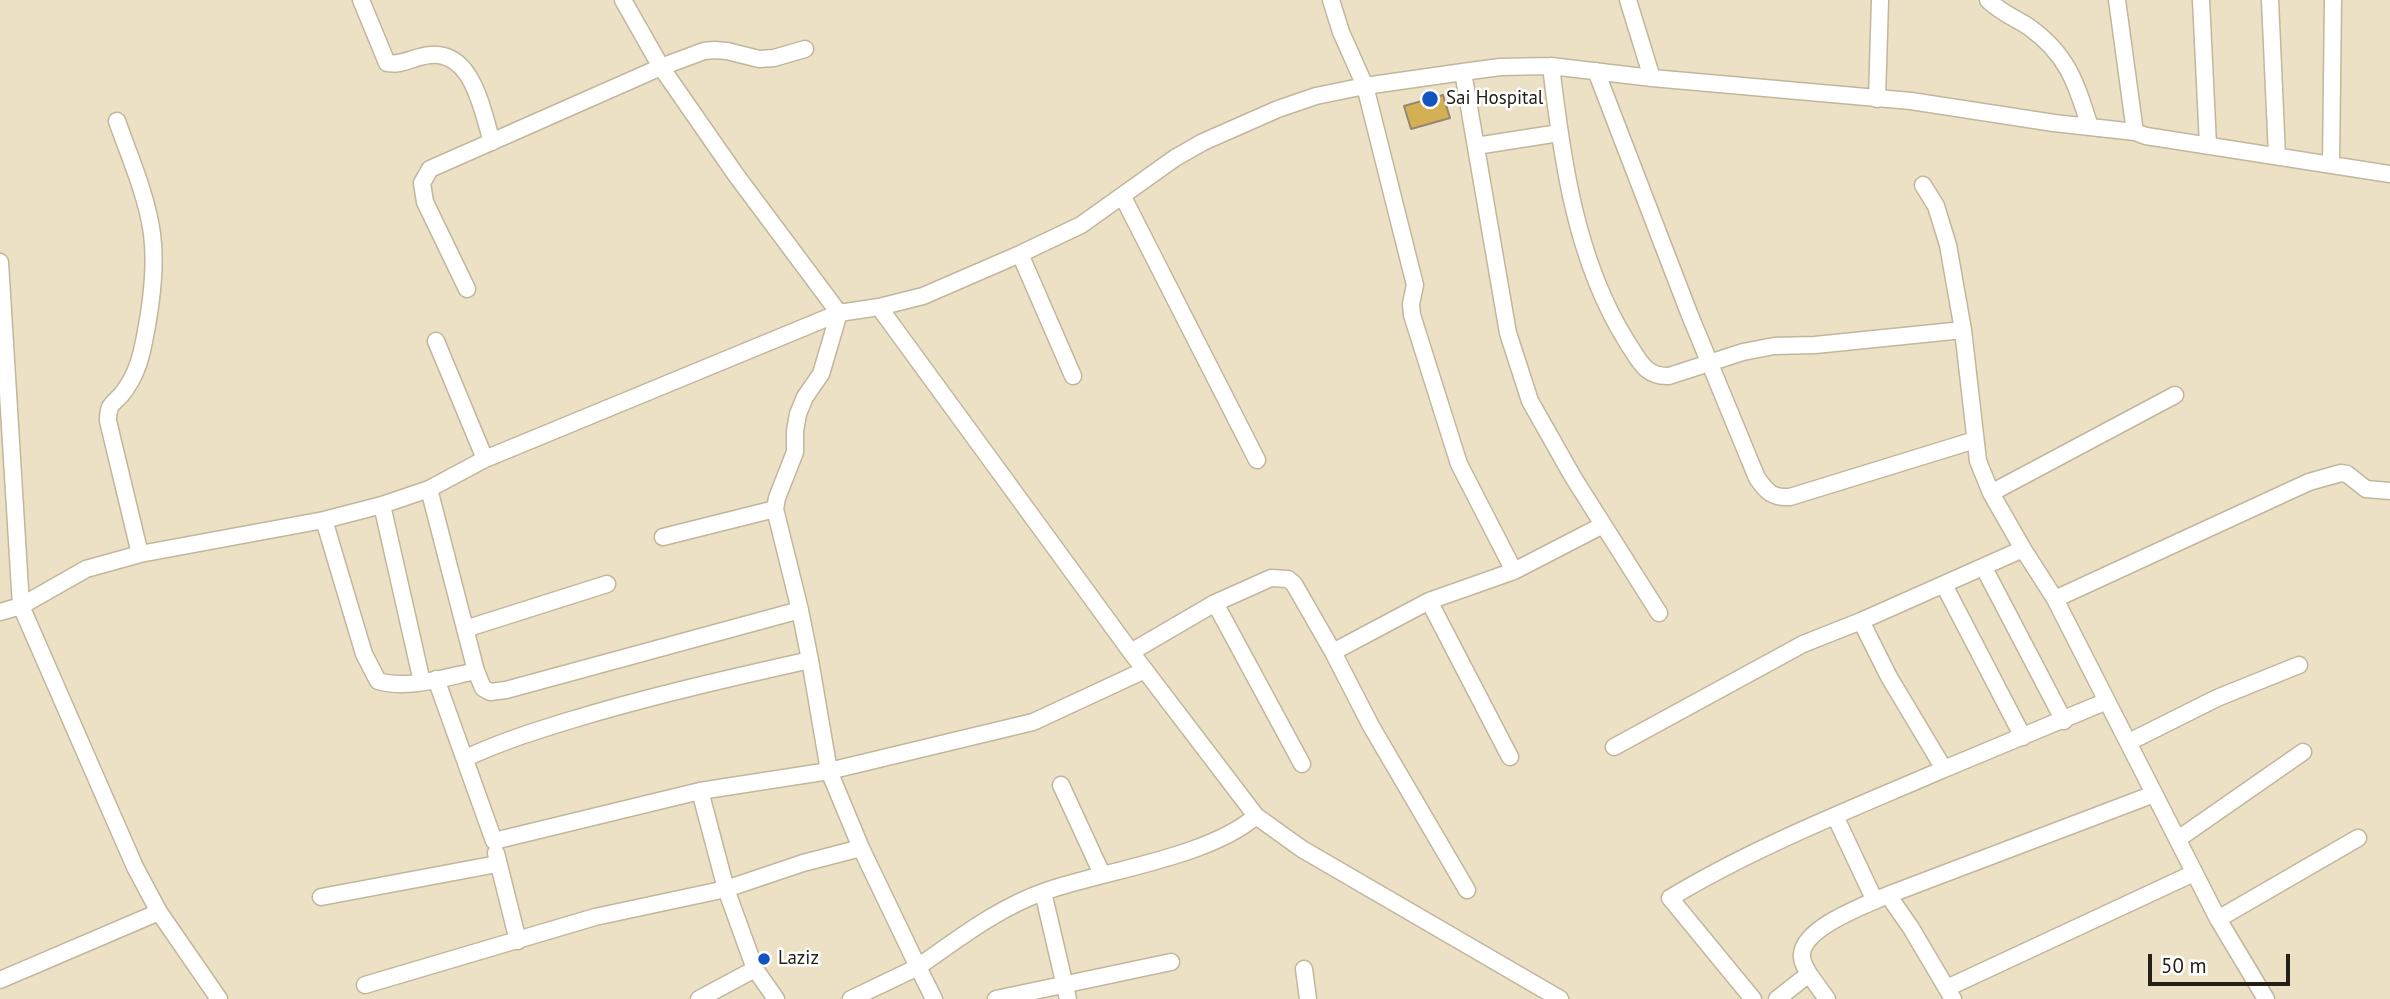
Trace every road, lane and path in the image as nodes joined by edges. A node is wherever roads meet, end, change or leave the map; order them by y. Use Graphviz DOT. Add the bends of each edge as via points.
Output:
graph roads {
  1 [pos="360,0"];
  2 [pos="623,0"];
  3 [pos="1331,0"];
  4 [pos="1628,0"];
  5 [pos="1880,0"];
  6 [pos="1988,0"];
  7 [pos="2117,0"];
  8 [pos="2200,0"];
  9 [pos="2270,0"];
  10 [pos="2333,0"];
  11 [pos="805,49"];
  12 [pos="1550,66"];
  13 [pos="661,67"];
  14 [pos="1596,71"];
  15 [pos="1463,72"];
  16 [pos="1652,78"];
  17 [pos="1365,86"];
  18 [pos="1877,99"];
  19 [pos="117,121"];
  20 [pos="2090,127"];
  21 [pos="2135,132"];
  22 [pos="1559,133"];
  23 [pos="492,142"];
  24 [pos="2208,145"];
  25 [pos="1476,146"];
  26 [pos="2277,156"];
  27 [pos="2331,164"];
  28 [pos="2390,174"];
  29 [pos="1923,185"];
  30 [pos="1123,197"];
  31 [pos="1020,254"];
  32 [pos="0,262"];
  33 [pos="467,289"];
  34 [pos="879,307"];
  35 [pos="839,313"];
  36 [pos="1963,330"];
  37 [pos="436,341"];
  38 [pos="1710,364"];
  39 [pos="1073,376"];
  40 [pos="2175,395"];
  41 [pos="1975,440"];
  42 [pos="485,459"];
  43 [pos="1257,460"];
  44 [pos="429,489"];
  45 [pos="2390,491"];
  46 [pos="1991,493"];
  47 [pos="382,505"];
  48 [pos="775,509"];
  49 [pos="324,520"];
  50 [pos="1603,525"];
  51 [pos="663,537"];
  52 [pos="2023,549"];
  53 [pos="140,554"];
  54 [pos="1984,568"];
  55 [pos="1514,571"];
  56 [pos="607,584"];
  57 [pos="1944,585"];
  58 [pos="2055,599"];
  59 [pos="1429,601"];
  60 [pos="1215,603"];
  61 [pos="21,606"];
  62 [pos="800,610"];
  63 [pos="0,612"];
  64 [pos="1659,613"];
  65 [pos="1861,621"];
  66 [pos="465,629"];
  67 [pos="1131,652"];
  68 [pos="1333,652"];
  69 [pos="810,660"];
  70 [pos="2299,665"];
  71 [pos="1145,670"];
  72 [pos="476,671"];
  73 [pos="429,681"];
  74 [pos="2107,701"];
  75 [pos="2064,720"];
  76 [pos="2023,737"];
  77 [pos="2129,743"];
  78 [pos="1614,747"];
  79 [pos="2303,752"];
  80 [pos="1510,757"];
  81 [pos="466,758"];
  82 [pos="1302,764"];
  83 [pos="1944,769"];
  84 [pos="829,771"];
  85 [pos="1061,785"];
  86 [pos="699,791"];
  87 [pos="2154,794"];
  88 [pos="1256,816"];
  89 [pos="1835,817"];
  90 [pos="2358,838"];
  91 [pos="2178,839"];
  92 [pos="494,841"];
  93 [pos="861,848"];
  94 [pos="497,863"];
  95 [pos="2194,873"];
  96 [pos="1102,874"];
  97 [pos="726,889"];
  98 [pos="1467,890"];
  99 [pos="1043,892"];
  100 [pos="321,897"];
  101 [pos="1882,898"];
  102 [pos="159,912"];
  103 [pos="2218,919"];
  104 [pos="518,941"];
  105 [pos="1171,962"];
  106 [pos="918,967"];
  107 [pos="755,968"];
  108 [pos="1304,969"];
  109 [pos="1809,975"];
  110 [pos="0,980"];
  111 [pos="365,985"];
  112 [pos="1066,992"];
  113 [pos="1950,994"];
  114 [pos="219,999"];
  115 [pos="699,999"];
  116 [pos="776,999"];
  117 [pos="851,999"];
  118 [pos="934,999"];
  119 [pos="996,999"];
  120 [pos="1308,999"];
  121 [pos="1560,999"];
  122 [pos="1753,999"];
  123 [pos="1777,999"];
  124 [pos="1827,999"];
  125 [pos="2266,999"];
  1 -- 23 [label="street" via="387,63 428,55 459,62 472,83"];
  2 -- 13 [label="street"];
  3 -- 17 [label="street"];
  4 -- 16 [label="street"];
  5 -- 18 [label="street"];
  6 -- 20 [label="street" via="2037,33 2061,56"];
  7 -- 21 [label="street"];
  8 -- 24 [label="street"];
  9 -- 26 [label="street"];
  10 -- 27 [label="street"];
  11 -- 13 [label="street" via="759,59 714,50"];
  12 -- 14 [label="street"];
  12 -- 15 [label="street"];
  12 -- 22 [label="street"];
  13 -- 23 [label="street"];
  13 -- 35 [label="street"];
  14 -- 16 [label="street"];
  14 -- 38 [label="street"];
  15 -- 17 [label="street"];
  15 -- 25 [label="street"];
  16 -- 18 [label="street"];
  17 -- 30 [label="street" via="1315,96 1203,142"];
  17 -- 55 [label="street" via="1415,285 1412,316 1459,464"];
  18 -- 20 [label="street"];
  19 -- 53 [label="street" via="145,200 154,257 142,352 125,391 108,412"];
  20 -- 21 [label="street"];
  21 -- 24 [label="street"];
  22 -- 25 [label="street"];
  22 -- 38 [label="street" via="1595,278 1618,328 1644,368 1659,377"];
  23 -- 33 [label="street" via="430,169 422,183 425,202"];
  24 -- 26 [label="street"];
  25 -- 50 [label="street" via="1517,365 1530,401"];
  26 -- 27 [label="street"];
  27 -- 28 [label="street"];
  29 -- 36 [label="street" via="1944,227"];
  30 -- 31 [label="street" via="1081,225"];
  30 -- 43 [label="street"];
  31 -- 34 [label="street" via="923,296"];
  31 -- 39 [label="street"];
  32 -- 61 [label="street"];
  34 -- 35 [label="street"];
  34 -- 67 [label="street"];
  35 -- 42 [label="street"];
  35 -- 48 [label="street" via="821,374 798,414 795,452"];
  36 -- 38 [label="street" via="1774,346"];
  36 -- 41 [label="street"];
  37 -- 42 [label="street"];
  38 -- 41 [label="street" via="1757,478 1774,497 1798,495"];
  40 -- 46 [label="street"];
  41 -- 46 [label="street"];
  42 -- 44 [label="street"];
  44 -- 47 [label="street"];
  44 -- 66 [label="street"];
  45 -- 58 [label="street" via="2366,489 2347,474 2333,474"];
  46 -- 52 [label="street"];
  47 -- 49 [label="street"];
  47 -- 73 [label="street"];
  48 -- 51 [label="street"];
  48 -- 62 [label="street"];
  49 -- 53 [label="street"];
  49 -- 73 [label="street" via="378,681"];
  50 -- 55 [label="street"];
  50 -- 64 [label="street"];
  52 -- 54 [label="street"];
  52 -- 58 [label="street"];
  53 -- 61 [label="street" via="86,569"];
  54 -- 57 [label="street"];
  54 -- 75 [label="street"];
  55 -- 59 [label="street"];
  56 -- 66 [label="street"];
  57 -- 65 [label="street"];
  57 -- 76 [label="street"];
  58 -- 74 [label="street"];
  59 -- 68 [label="street"];
  59 -- 80 [label="street"];
  60 -- 67 [label="street"];
  60 -- 68 [label="street" via="1271,578 1288,579 1299,590"];
  60 -- 82 [label="street"];
  61 -- 63 [label="street"];
  61 -- 102 [label="street"];
  62 -- 69 [label="street"];
  62 -- 72 [label="street" via="498,692 483,688"];
  65 -- 78 [label="street" via="1803,644"];
  65 -- 83 [label="street"];
  66 -- 72 [label="street"];
  67 -- 71 [label="street"];
  68 -- 98 [label="street"];
  69 -- 81 [label="street" via="610,708"];
  69 -- 84 [label="street"];
  70 -- 77 [label="street" via="2217,698"];
  71 -- 84 [label="street" via="1033,722"];
  71 -- 88 [label="street"];
  72 -- 73 [label="street"];
  73 -- 81 [label="street"];
  74 -- 75 [label="street"];
  74 -- 77 [label="street"];
  75 -- 76 [label="street"];
  76 -- 83 [label="street"];
  77 -- 87 [label="street"];
  79 -- 91 [label="street"];
  81 -- 92 [label="street"];
  83 -- 89 [label="street"];
  84 -- 86 [label="street"];
  84 -- 93 [label="street"];
  85 -- 96 [label="street"];
  86 -- 92 [label="street"];
  86 -- 97 [label="street"];
  87 -- 91 [label="street"];
  87 -- 101 [label="street"];
  88 -- 96 [label="street" via="1225,837"];
  88 -- 121 [label="street" via="1302,849"];
  89 -- 101 [label="street"];
  89 -- 122 [label="street" via="1670,898"];
  90 -- 103 [label="street"];
  91 -- 95 [label="street"];
  92 -- 94 [label="street"];
  93 -- 97 [label="street"];
  93 -- 106 [label="street"];
  94 -- 100 [label="street"];
  94 -- 104 [label="street"];
  95 -- 103 [label="street"];
  95 -- 113 [label="street"];
  96 -- 99 [label="street"];
  97 -- 104 [label="street" via="594,917"];
  97 -- 107 [label="street"];
  99 -- 106 [label="street" via="986,920"];
  99 -- 112 [label="street"];
  101 -- 109 [label="street" via="1826,925 1808,940 1802,962"];
  101 -- 113 [label="street" via="1911,928"];
  102 -- 110 [label="street"];
  102 -- 114 [label="street"];
  103 -- 125 [label="street"];
  104 -- 111 [label="street"];
  105 -- 112 [label="street"];
  106 -- 117 [label="street"];
  106 -- 118 [label="street"];
  107 -- 115 [label="street"];
  107 -- 116 [label="street"];
  108 -- 120 [label="street"];
  109 -- 123 [label="street"];
  109 -- 124 [label="street"];
  112 -- 119 [label="street"];
}
